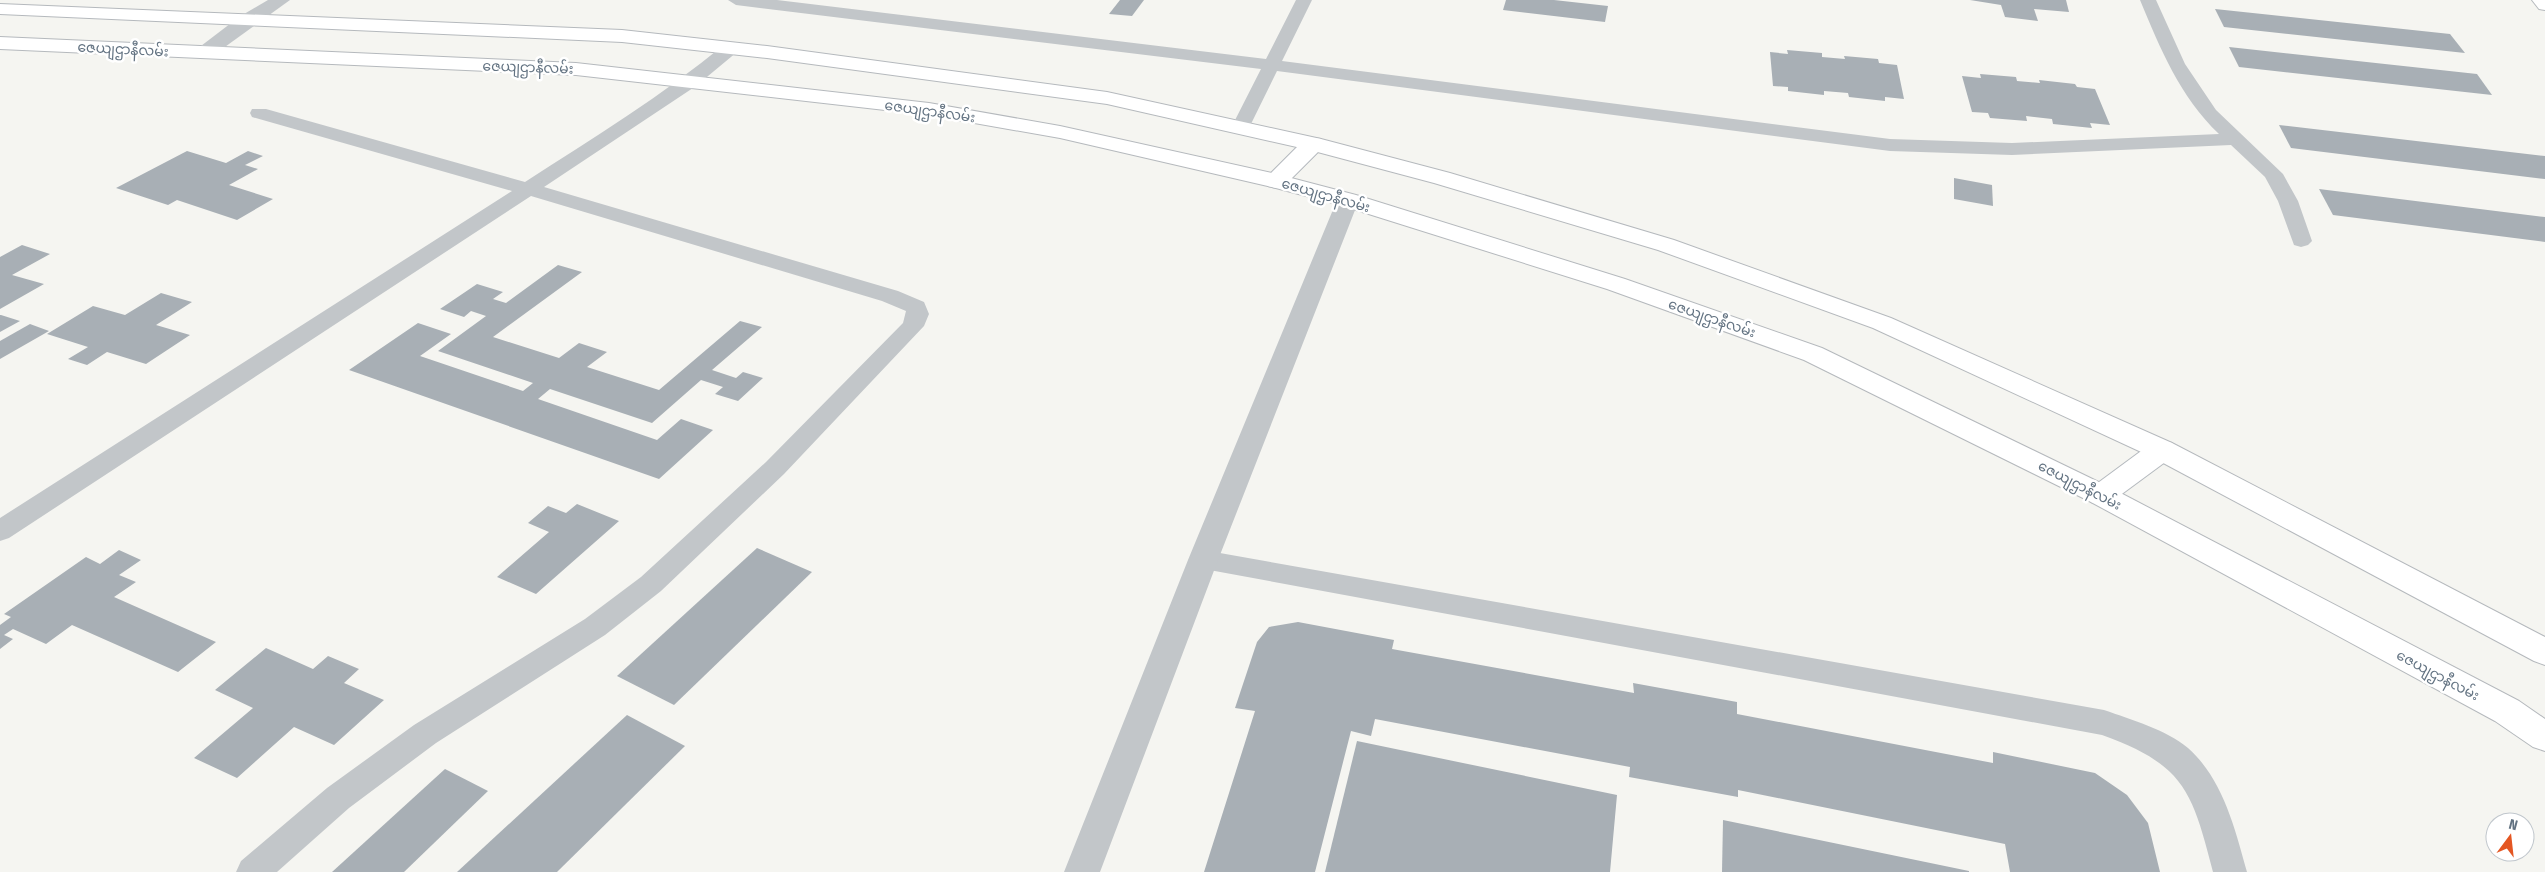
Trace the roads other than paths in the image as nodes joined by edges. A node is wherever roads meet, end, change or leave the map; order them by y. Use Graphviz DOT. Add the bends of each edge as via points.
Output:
graph roads {
  1 [pos="281,0"];
  2 [pos="736,0"];
  3 [pos="1304,0"];
  4 [pos="2148,0"];
  5 [pos="2541,0"];
  6 [pos="2545,5"];
  7 [pos="0,9"];
  8 [pos="246,21"];
  9 [pos="0,43"];
  10 [pos="731,48"];
  11 [pos="204,53"];
  12 [pos="1271,65"];
  13 [pos="690,82"];
  14 [pos="259,113"];
  15 [pos="1240,128"];
  16 [pos="2237,139"];
  17 [pos="1313,144"];
  18 [pos="1276,181"];
  19 [pos="528,189"];
  20 [pos="1348,200"];
  21 [pos="2301,241"];
  22 [pos="2162,450"];
  23 [pos="2102,495"];
  24 [pos="0,532"];
  25 [pos="1203,560"];
  26 [pos="2545,652"];
  27 [pos="2545,737"];
  28 [pos="253,872"];
  29 [pos="1082,872"];
  30 [pos="2230,872"];
  1 -- 8 [label="street"];
  2 -- 12 [label="street"];
  3 -- 12 [label="street"];
  4 -- 16 [label="street" via="2176,64 2209,114"];
  5 -- 6 [label="main road"];
  7 -- 8 [label="main road"];
  8 -- 10 [label="main road" via="622,36"];
  8 -- 11 [label="street"];
  9 -- 11 [label="main road, ဇေယျဌာနီလမ်း"];
  10 -- 13 [label="street"];
  10 -- 15 [label="main road" via="1107,98"];
  11 -- 13 [label="main road, ဇေယျဌာနီလမ်း" via="576,69"];
  12 -- 15 [label="street"];
  12 -- 16 [label="street" via="1890,145 2012,149"];
  13 -- 18 [label="main road, ဇေယျဌာနီလမ်း" via="930,109 1060,132"];
  13 -- 19 [label="street"];
  14 -- 19 [label="street"];
  15 -- 17 [label="main road"];
  16 -- 21 [label="street" via="2274,174 2288,201"];
  17 -- 18 [label="main road"];
  17 -- 22 [label="main road" via="1442,178 1676,248 1882,323"];
  18 -- 20 [label="main road, ဇေယျဌာနီလမ်း"];
  19 -- 24 [label="street"];
  19 -- 28 [label="street" via="890,296 916,307 918,314 913,326 775,468 651,584 595,628 425,734 338,798"];
  20 -- 23 [label="main road, ဇေယျဌာနီလမ်း" via="1616,284 1813,354"];
  20 -- 25 [label="street"];
  22 -- 23 [label="main road"];
  22 -- 26 [label="main road"];
  23 -- 27 [label="main road, ဇေယျဌာနီလမ်း" via="2507,711"];
  25 -- 29 [label="street"];
  25 -- 30 [label="street" via="2104,723 2162,747 2182,763 2202,786 2212,808"];
}
